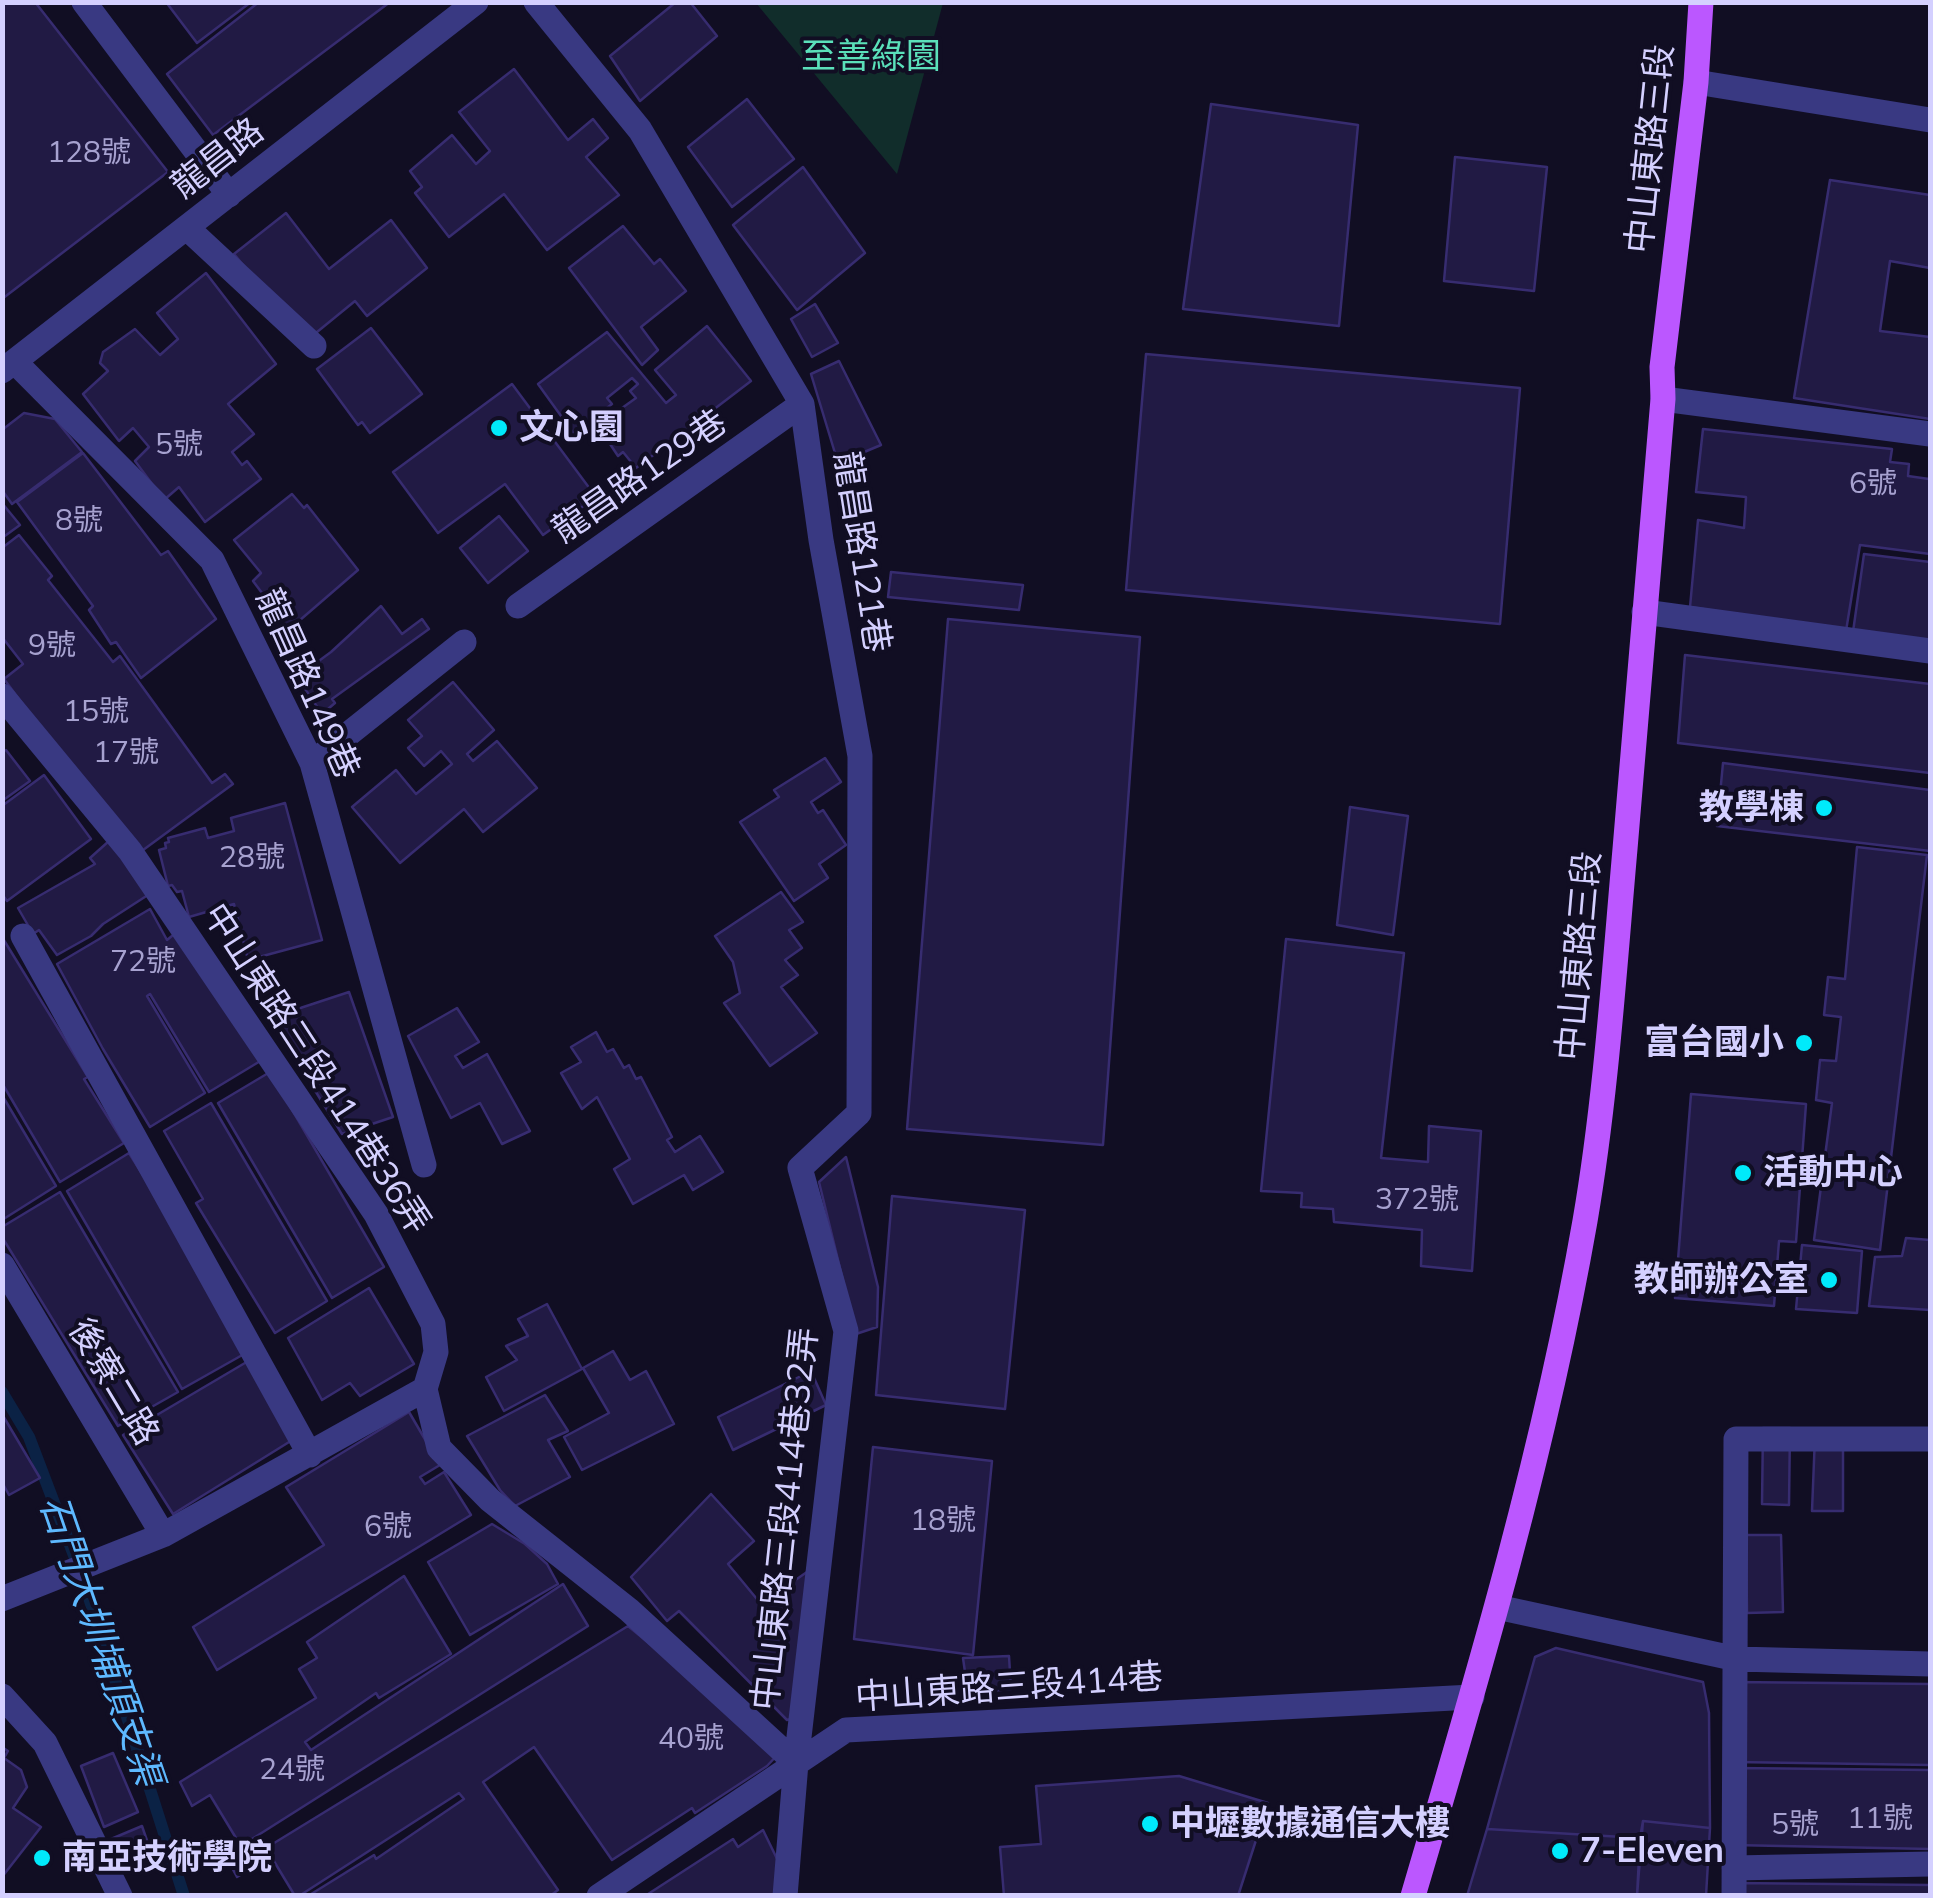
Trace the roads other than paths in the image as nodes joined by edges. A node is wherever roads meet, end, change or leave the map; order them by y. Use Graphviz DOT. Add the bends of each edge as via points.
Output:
graph roads {
  1 [pos="84,2"];
  2 [pos="476,2"];
  3 [pos="536,2"];
  4 [pos="1701,2"];
  5 [pos="1696,82"];
  6 [pos="1930,120"];
  7 [pos="229,194"];
  8 [pos="187,228"];
  9 [pos="314,346"];
  10 [pos="9,366"];
  11 [pos="1663,399"];
  12 [pos="802,404"];
  13 [pos="1930,434"];
  14 [pos="518,606"];
  15 [pos="1644,612"];
  16 [pos="464,642"];
  17 [pos="1930,651"];
  18 [pos="2,696"];
  19 [pos="312,763"];
  20 [pos="23,936"];
  21 [pos="424,1166"];
  22 [pos="800,1168"];
  23 [pos="2,1265"];
  24 [pos="425,1389"];
  25 [pos="1930,1439"];
  26 [pos="310,1455"];
  27 [pos="163,1536"];
  28 [pos="2,1599"];
  29 [pos="1497,1607"];
  30 [pos="1736,1659"];
  31 [pos="1930,1664"];
  32 [pos="2,1696"];
  33 [pos="1472,1697"];
  34 [pos="796,1763"];
  35 [pos="1930,1864"];
  36 [pos="1734,1868"];
  37 [pos="120,1896"];
  38 [pos="599,1896"];
  39 [pos="785,1896"];
  40 [pos="1412,1896"];
  41 [pos="1734,1896"];
  1 -- 7 [label="street"];
  2 -- 7 [label="street, 龍昌路"];
  3 -- 12 [label="street, 龍昌路121巷" via="640,130"];
  4 -- 5 [label="main road, 中山東路三段"];
  5 -- 6 [label="street"];
  5 -- 11 [label="main road, 中山東路三段"];
  7 -- 8 [label="street, 龍昌路"];
  8 -- 9 [label="street"];
  8 -- 10 [label="street, 龍昌路"];
  10 -- 19 [label="street, 龍昌路149巷" via="212,560"];
  11 -- 13 [label="street"];
  11 -- 15 [label="main road, 中山東路三段"];
  12 -- 14 [label="street, 龍昌路129巷"];
  12 -- 22 [label="street, 龍昌路121巷" via="860,756 860,1114"];
  15 -- 17 [label="street"];
  15 -- 29 [label="main road, 中山東路三段" via="1607,1061 1585,1219"];
  16 -- 19 [label="street"];
  18 -- 24 [label="street, 中山東路三段414巷36弄" via="130,851 376,1214 432,1324 436,1352"];
  19 -- 21 [label="street, 龍昌路149巷"];
  20 -- 26 [label="street"];
  22 -- 34 [label="street, 中山東路三段414巷32弄" via="846,1332"];
  23 -- 27 [label="street, 後寮二路"];
  24 -- 26 [label="street"];
  24 -- 34 [label="street, 中山東路三段414巷36弄" via="439,1448 490,1500 629,1610"];
  25 -- 30 [label="street" via="1736,1438"];
  26 -- 27 [label="street"];
  27 -- 28 [label="street"];
  29 -- 30 [label="street"];
  29 -- 33 [label="main road, 中山東路三段"];
  30 -- 31 [label="street"];
  30 -- 36 [label="street"];
  32 -- 37 [label="street" via="45,1742"];
  33 -- 34 [label="street, 中山東路三段414巷" via="846,1730"];
  33 -- 40 [label="main road, 中山東路三段"];
  34 -- 38 [label="street, 中山東路三段414巷"];
  34 -- 39 [label="street, 中山東路三段414巷32弄"];
  35 -- 36 [label="street"];
  36 -- 41 [label="street"];
}
